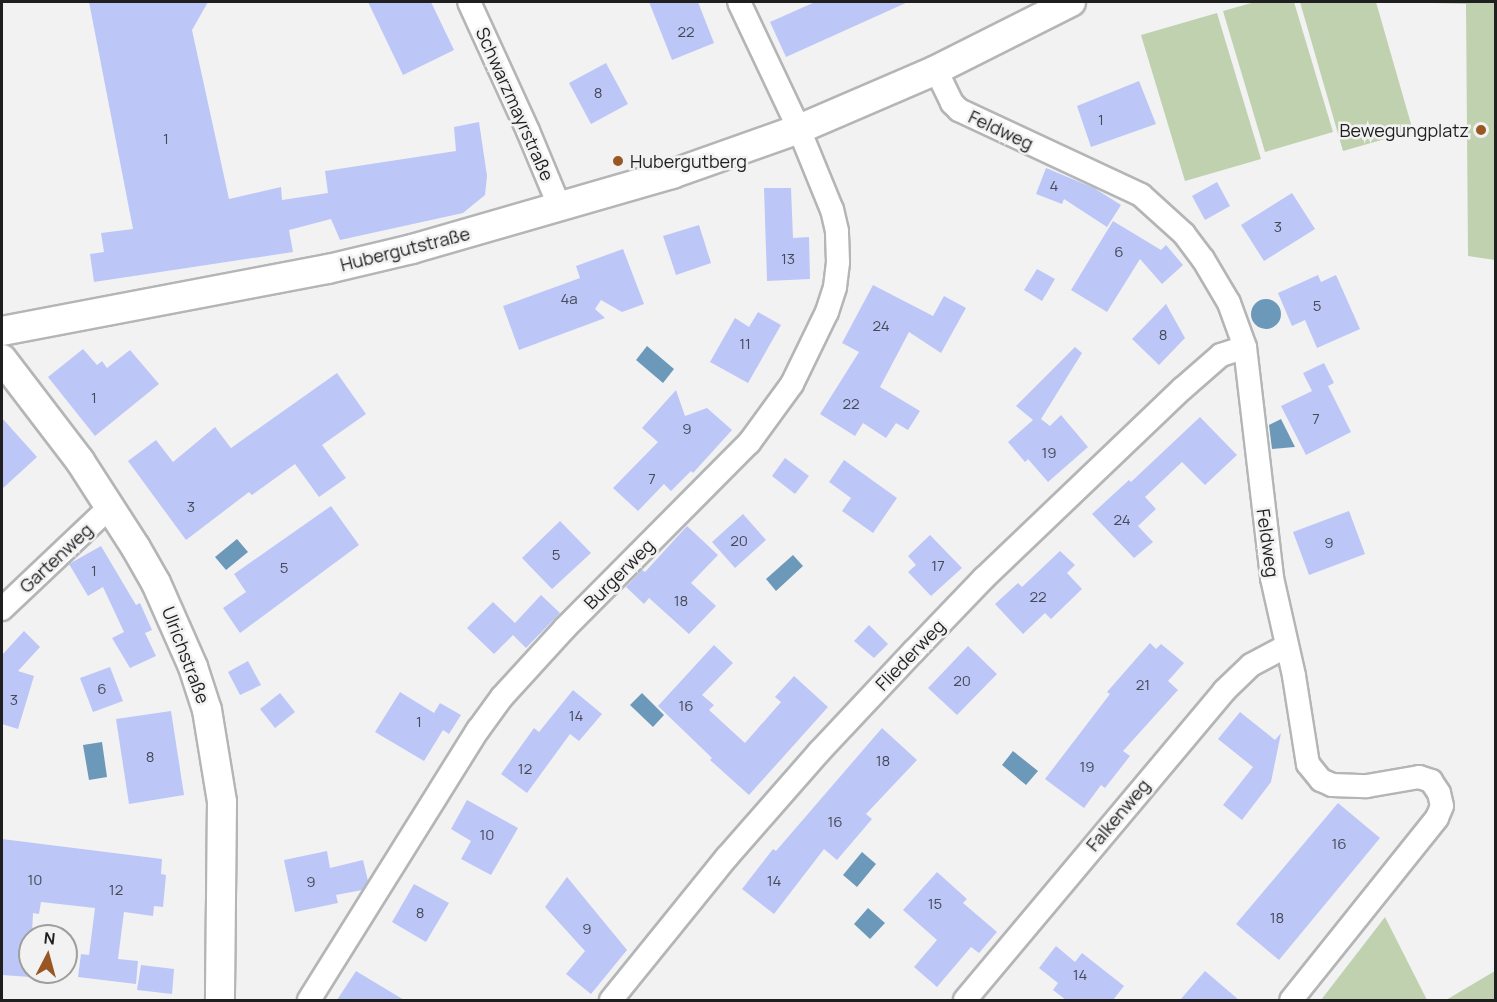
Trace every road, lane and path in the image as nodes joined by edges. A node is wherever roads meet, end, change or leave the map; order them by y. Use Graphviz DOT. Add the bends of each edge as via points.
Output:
graph roads {
  1 [pos="469,2"];
  2 [pos="739,2"];
  3 [pos="1071,2"];
  4 [pos="936,70"];
  5 [pos="799,129"];
  6 [pos="560,208"];
  7 [pos="2,331"];
  8 [pos="1245,347"];
  9 [pos="2,359"];
  10 [pos="110,507"];
  11 [pos="2,609"];
  12 [pos="1286,646"];
  13 [pos="220,1000"];
  14 [pos="309,1000"];
  15 [pos="611,1000"];
  16 [pos="965,1000"];
  17 [pos="1291,1000"];
  1 -- 6 [label="street, Schwarzmayrstraße"];
  2 -- 5 [label="street, Burgerweg"];
  3 -- 4 [label="street, Hubergutstraße"];
  4 -- 5 [label="street, Hubergutstraße"];
  4 -- 8 [label="street, Feldweg" via="952,104 959,110 1114,180 1142,195 1164,214 1203,259 1229,303"];
  5 -- 6 [label="street, Hubergutstraße"];
  5 -- 14 [label="street, Burgerweg" via="832,210 838,262 827,312 792,384 749,443 502,697"];
  6 -- 7 [label="street, Hubergutstraße" via="328,269"];
  8 -- 12 [label="street, Feldweg" via="1264,524"];
  8 -- 15 [label="street, Fliederweg" via="1221,355 1182,389 984,578 819,752 727,857"];
  9 -- 10 [label="street, Ulrichstraße"];
  10 -- 11 [label="street, Gartenweg"];
  10 -- 13 [label="street, Ulrichstraße" via="156,583 207,710 222,802"];
  12 -- 16 [label="street, Falkenweg" via="1258,660 1224,691"];
  12 -- 17 [label="street, Feldweg" via="1308,764 1314,774 1332,785 1351,787 1419,777 1431,781 1440,793 1442,806 1437,818"];
}
